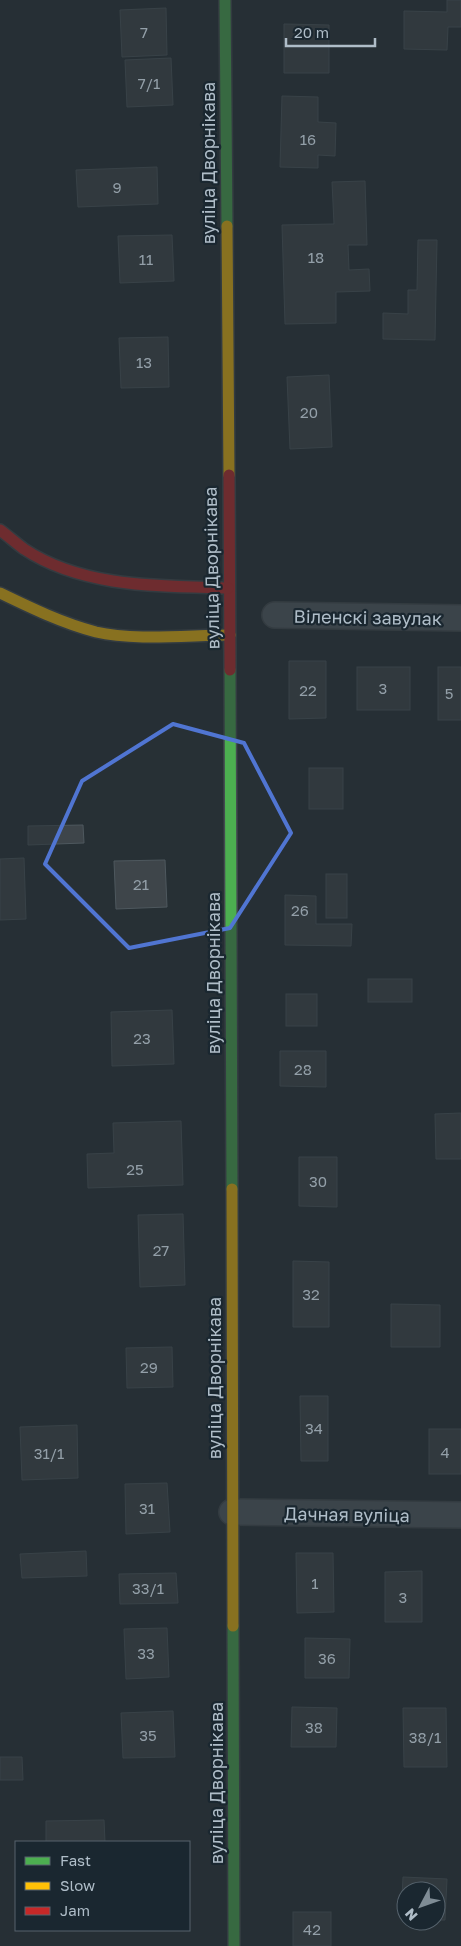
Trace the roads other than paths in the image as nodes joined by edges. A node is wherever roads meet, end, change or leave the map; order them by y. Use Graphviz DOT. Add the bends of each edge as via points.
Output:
graph roads {
  1 [pos="225,0"];
  2 [pos="0,530"];
  3 [pos="228,588"];
  4 [pos="0,593"];
  5 [pos="275,615"];
  6 [pos="461,618"];
  7 [pos="230,635"];
  8 [pos="232,1512"];
  9 [pos="461,1515"];
  10 [pos="234,1946"];
  1 -- 3 [label="main road, вуліца Дворнікава"];
  2 -- 3 [label="main road" via="48,563 99,579 138,585"];
  3 -- 7 [label="main road, вуліца Дворнікава"];
  4 -- 7 [label="main road" via="44,615 97,632 139,636"];
  5 -- 6 [label="street, Віленскі завулак"];
  7 -- 8 [label="main road, вуліца Дворнікава"];
  8 -- 9 [label="street, Дачная вуліца"];
  8 -- 10 [label="main road, вуліца Дворнікава"];
}
